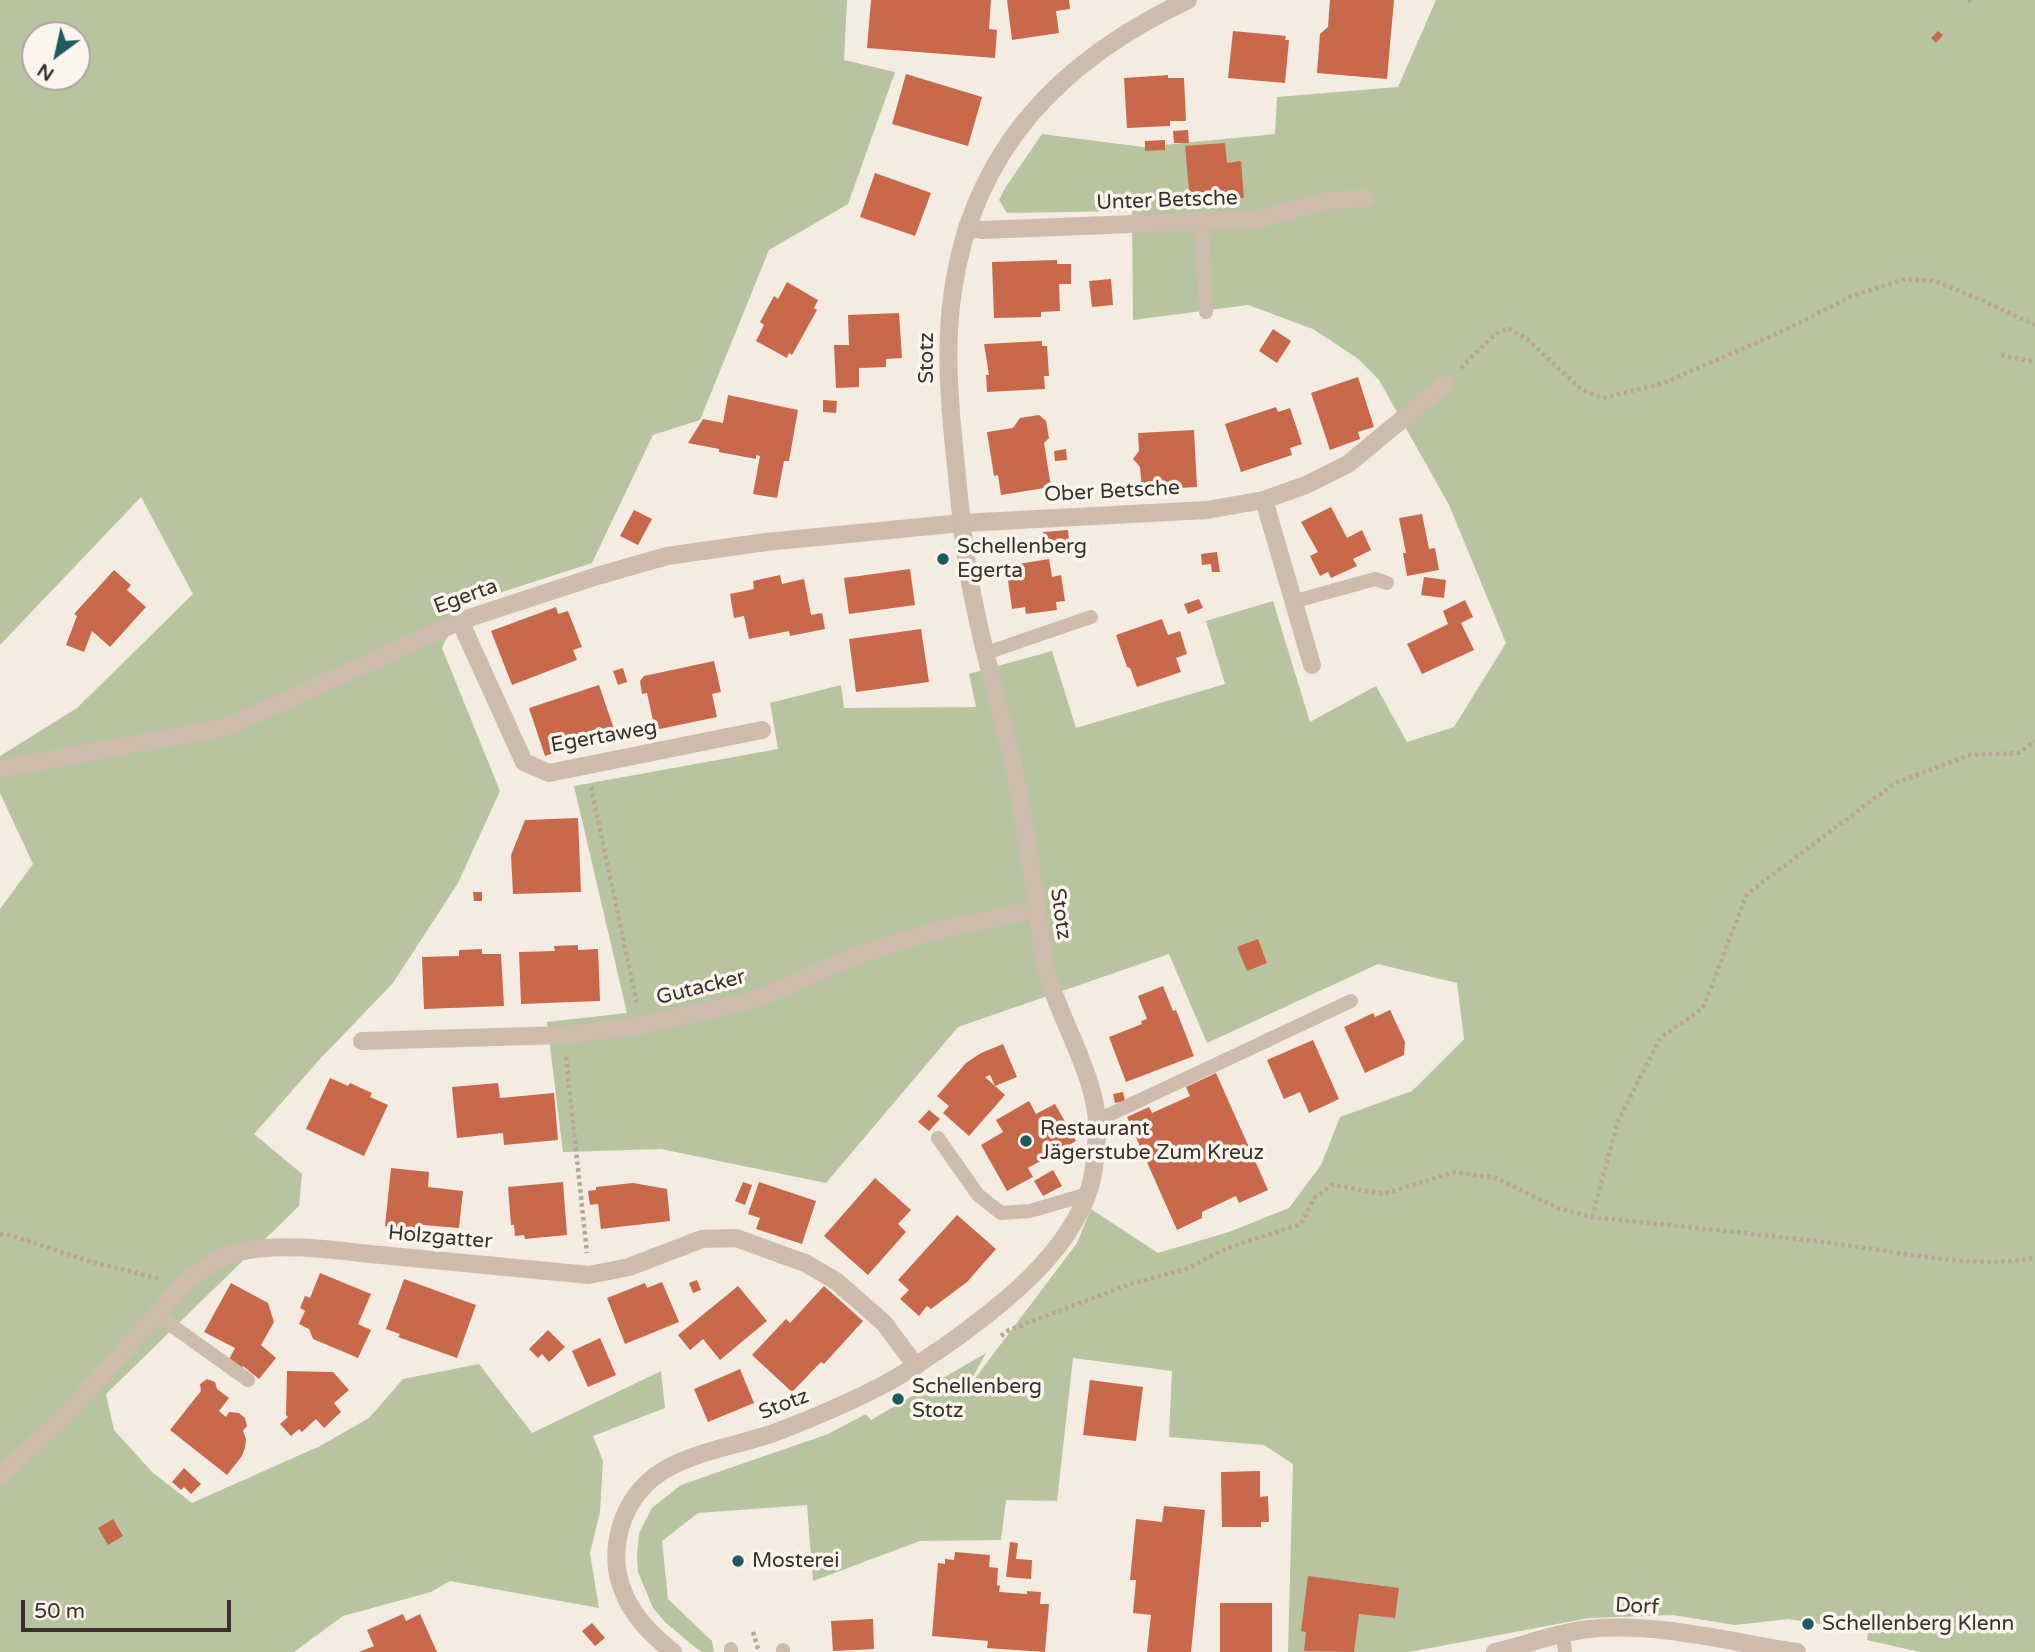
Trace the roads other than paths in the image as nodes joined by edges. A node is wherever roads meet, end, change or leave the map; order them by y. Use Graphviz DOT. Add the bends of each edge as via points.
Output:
graph roads {
  1 [pos="1188,0"];
  2 [pos="1366,198"];
  3 [pos="1202,223"];
  4 [pos="967,227"];
  5 [pos="1206,312"];
  6 [pos="1445,384"];
  7 [pos="1264,500"];
  8 [pos="962,523"];
  9 [pos="1387,583"];
  10 [pos="1292,602"];
  11 [pos="1091,617"];
  12 [pos="460,621"];
  13 [pos="986,653"];
  14 [pos="1312,665"];
  15 [pos="762,730"];
  16 [pos="0,769"];
  17 [pos="1037,909"];
  18 [pos="1352,1001"];
  19 [pos="362,1041"];
  20 [pos="1098,1120"];
  21 [pos="938,1138"];
  22 [pos="1088,1194"];
  23 [pos="157,1315"];
  24 [pos="916,1366"];
  25 [pos="248,1380"];
  26 [pos="0,1477"];
  27 [pos="1564,1643"];
  28 [pos="1778,1651"];
  29 [pos="673,1652"];
  30 [pos="1495,1652"];
  31 [pos="1797,1652"];
  1 -- 4 [label="street, Stotz" via="1128,32 1046,95 1002,152"];
  2 -- 3 [label="street, Unter Betsche" via="1325,201 1259,219"];
  3 -- 4 [label="street, Unter Betsche"];
  3 -- 5 [label="lane"];
  4 -- 8 [label="street, Stotz" via="949,324 950,412"];
  6 -- 7 [label="street, Ober Betsche" via="1348,464"];
  7 -- 8 [label="street, Ober Betsche" via="1207,510"];
  7 -- 10 [label="street"];
  8 -- 12 [label="street, Egerta" via="667,556"];
  8 -- 13 [label="street, Stotz"];
  9 -- 10 [label="lane" via="1375,579"];
  10 -- 14 [label="street"];
  11 -- 13 [label="lane"];
  12 -- 15 [label="street, Egertaweg" via="524,762 549,772"];
  12 -- 16 [label="street, Egerta" via="227,727"];
  13 -- 17 [label="street, Stotz" via="1023,810"];
  17 -- 19 [label="street, Gutacker" via="929,932 853,957 754,1000 642,1025 564,1035"];
  17 -- 20 [label="street, Stotz" via="1048,977 1089,1081"];
  18 -- 20 [label="lane"];
  20 -- 22 [label="street, Stotz"];
  21 -- 22 [label="lane" via="978,1195 1001,1213 1030,1211"];
  22 -- 24 [label="street, Stotz" via="1043,1265 985,1317"];
  23 -- 24 [label="street, Holzgatter" via="197,1272 221,1257 246,1250 316,1249 589,1275 629,1267 702,1239 737,1238 805,1263 836,1281 884,1323"];
  23 -- 25 [label="lane"];
  23 -- 26 [label="street, Holzgatter" via="71,1409"];
  24 -- 29 [label="street, Stotz" via="816,1417 674,1465 651,1479 638,1494 619,1530 618,1573 624,1596 638,1618"];
  27 -- 28 [label="street, Dorf" via="1588,1629 1628,1627"];
  27 -- 30 [label="street, Dorf"];
  28 -- 31 [label="street, Dorf"];
}
